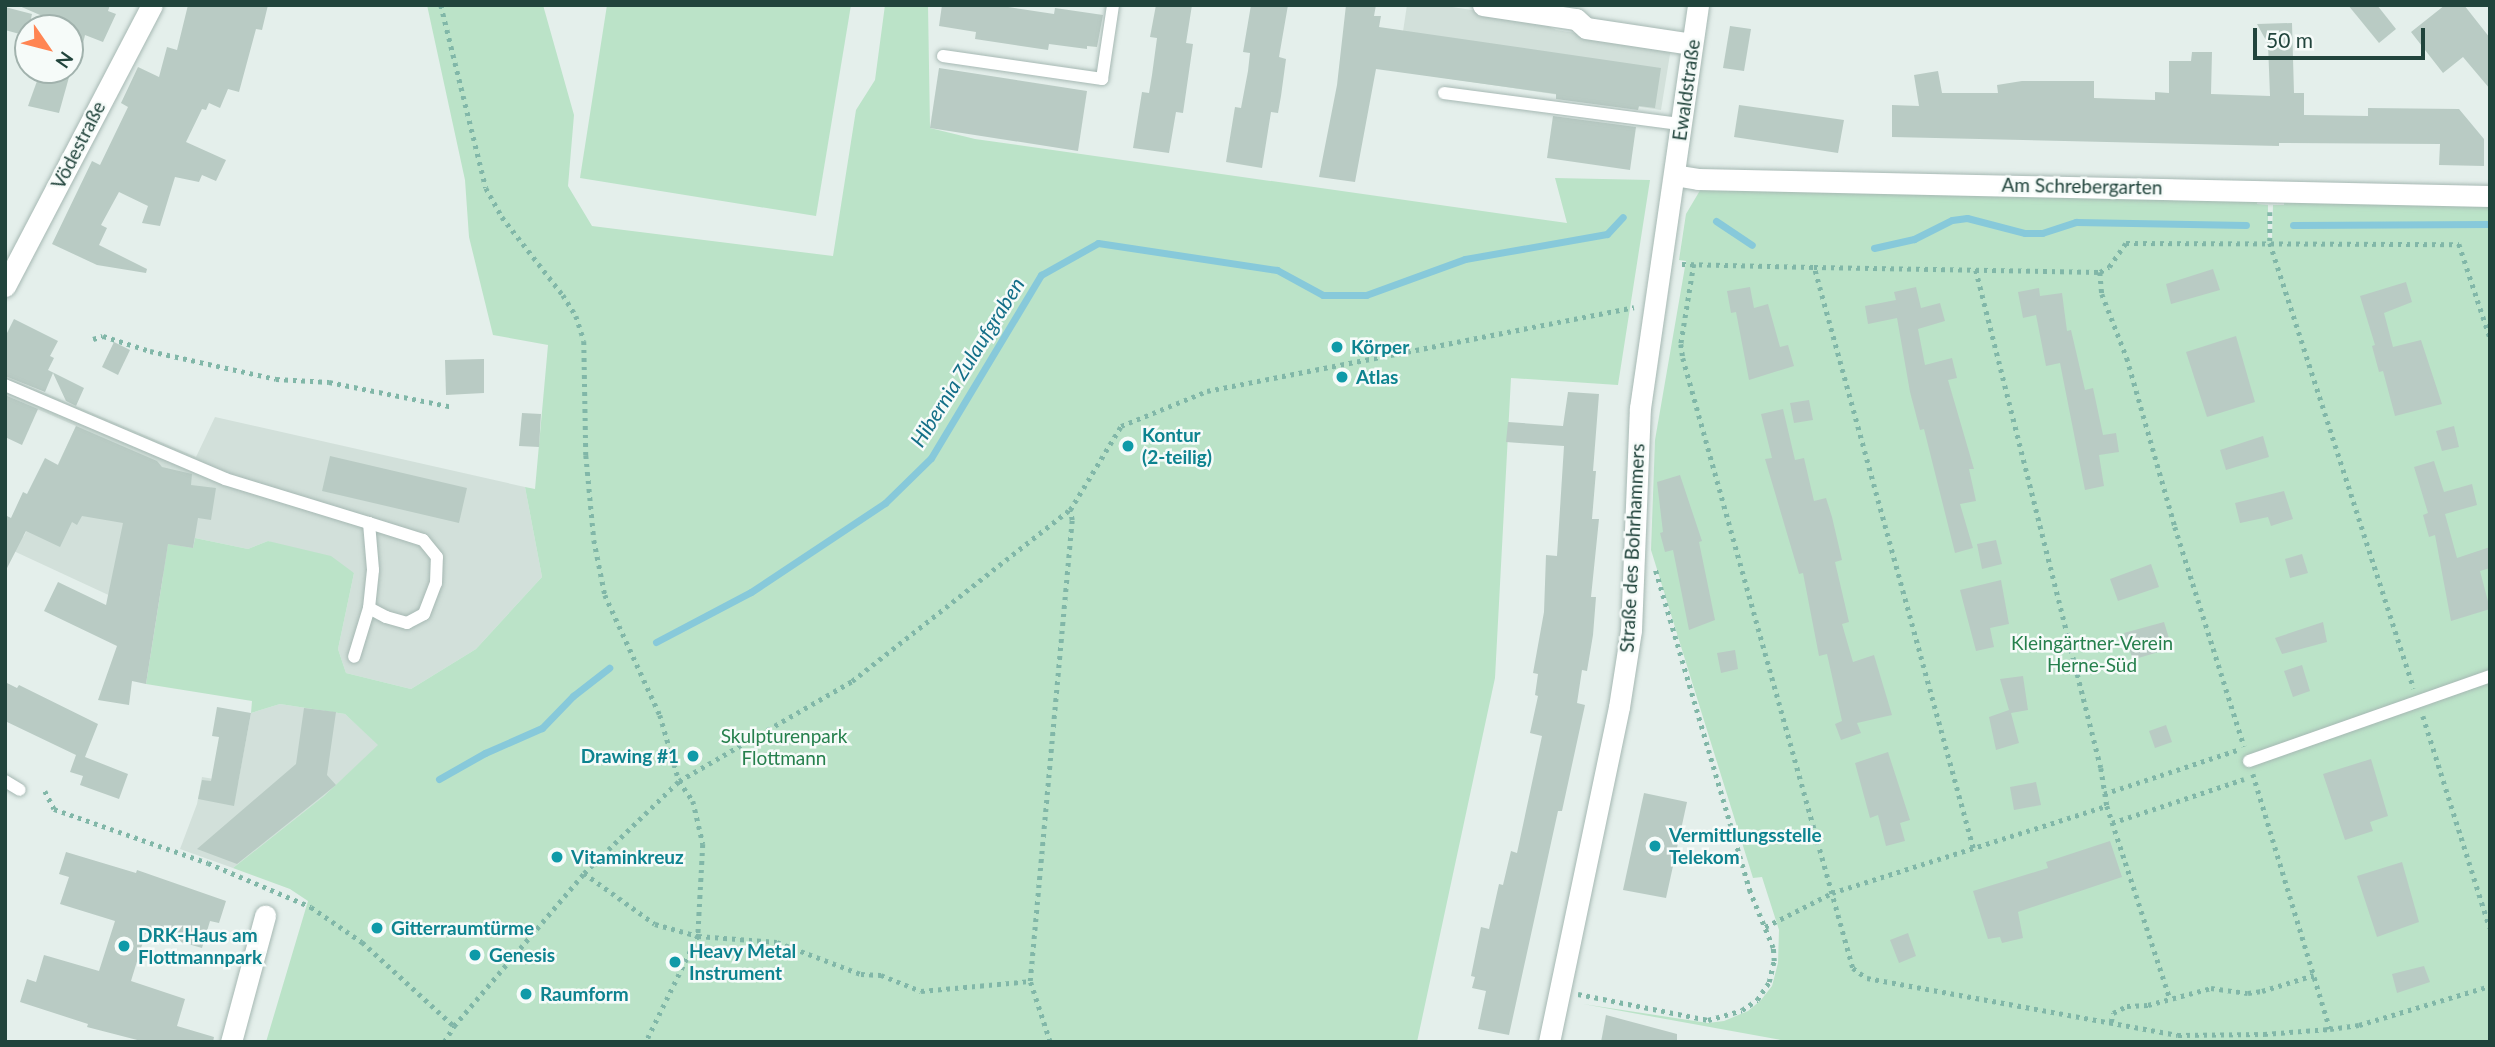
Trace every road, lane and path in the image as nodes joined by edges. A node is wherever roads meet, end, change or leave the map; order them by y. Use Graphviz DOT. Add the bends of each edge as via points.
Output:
graph roads {
  1 [pos="152,5"];
  2 [pos="441,5"];
  3 [pos="1113,5"];
  4 [pos="1483,5"];
  5 [pos="1698,5"];
  6 [pos="1692,44"];
  7 [pos="943,56"];
  8 [pos="1444,93"];
  9 [pos="1681,124"];
  10 [pos="1674,175"];
  11 [pos="2270,190"];
  12 [pos="2490,196"];
  13 [pos="2270,243"];
  14 [pos="1661,264"];
  15 [pos="1693,264"];
  16 [pos="1814,267"];
  17 [pos="1976,270"];
  18 [pos="2099,272"];
  19 [pos="5,286"];
  20 [pos="1656,303"];
  21 [pos="2490,338"];
  22 [pos="93,339"];
  23 [pos="5,384"];
  24 [pos="453,407"];
  25 [pos="1070,510"];
  26 [pos="369,523"];
  27 [pos="1635,558"];
  28 [pos="369,608"];
  29 [pos="354,657"];
  30 [pos="2490,676"];
  31 [pos="2418,701"];
  32 [pos="2244,747"];
  33 [pos="2249,761"];
  34 [pos="2244,779"];
  35 [pos="5,781"];
  36 [pos="679,781"];
  37 [pos="20,790"];
  38 [pos="2105,794"];
  39 [pos="2107,806"];
  40 [pos="2112,823"];
  41 [pos="1973,848"];
  42 [pos="584,873"];
  43 [pos="1832,893"];
  44 [pos="265,916"];
  45 [pos="1765,927"];
  46 [pos="2490,928"];
  47 [pos="698,936"];
  48 [pos="2314,975"];
  49 [pos="1030,981"];
  50 [pos="2490,986"];
  51 [pos="1560,990"];
  52 [pos="2170,999"];
  53 [pos="2111,1022"];
  54 [pos="2330,1029"];
  55 [pos="231,1042"];
  56 [pos="444,1042"];
  57 [pos="646,1042"];
  58 [pos="1050,1042"];
  59 [pos="1549,1042"];
  1 -- 19 [label="street, Vödestraße"];
  2 -- 36 [label="path" via="486,188 502,217 564,295 584,341 586,455 594,540 605,595 660,715"];
  3 -- 7 [label="lane" via="1102,79"];
  4 -- 6 [label="street" via="1576,19 1586,28"];
  5 -- 6 [label="street, Ewaldstraße"];
  6 -- 9 [label="street, Ewaldstraße"];
  8 -- 9 [label="lane"];
  9 -- 10 [label="street, Ewaldstraße"];
  10 -- 11 [label="street, Am Schrebergarten"];
  10 -- 14 [label="street, Straße des Bohrhammers"];
  11 -- 12 [label="street, Am Schrebergarten"];
  11 -- 13 [label="path"];
  13 -- 18 [label="path" via="2126,243 2109,267"];
  13 -- 21 [label="path" via="2459,244"];
  13 -- 31 [label="path"];
  14 -- 15 [label="path"];
  14 -- 20 [label="street, Straße des Bohrhammers"];
  15 -- 16 [label="path"];
  15 -- 43 [label="path" via="1683,358"];
  16 -- 17 [label="path"];
  16 -- 41 [label="path"];
  17 -- 18 [label="path"];
  17 -- 38 [label="path"];
  18 -- 32 [label="path" via="2102,294 2127,358"];
  20 -- 25 [label="path" via="1207,391 1121,426"];
  20 -- 27 [label="street, Straße des Bohrhammers" via="1640,408"];
  22 -- 24 [label="path" via="103,336 276,379 329,382"];
  23 -- 26 [label="lane" via="225,479"];
  25 -- 36 [label="path" via="852,681"];
  25 -- 49 [label="path"];
  26 -- 28 [label="lane" via="373,570"];
  26 -- 28 [label="lane" via="423,540 437,557 436,583 424,614 407,623"];
  27 -- 45 [label="path" via="1649,559 1657,573 1750,892"];
  27 -- 51 [label="street, Straße des Bohrhammers" via="1631,630 1619,707"];
  28 -- 29 [label="lane"];
  30 -- 31 [label="lane"];
  31 -- 33 [label="lane"];
  31 -- 46 [label="path"];
  32 -- 33 [label="path"];
  32 -- 38 [label="path"];
  33 -- 48 [label="path"];
  34 -- 40 [label="path"];
  35 -- 37 [label="lane"];
  36 -- 42 [label="path"];
  36 -- 47 [label="path" via="692,802 704,844"];
  38 -- 39 [label="path"];
  39 -- 40 [label="path"];
  39 -- 41 [label="path"];
  40 -- 52 [label="path"];
  41 -- 43 [label="path"];
  42 -- 47 [label="path" via="655,924"];
  42 -- 56 [label="path"];
  43 -- 45 [label="path"];
  43 -- 53 [label="path" via="1853,968 1867,978"];
  44 -- 55 [label="street"];
  45 -- 51 [label="path" via="1774,961 1769,982 1757,1000 1725,1017 1708,1020"];
  47 -- 49 [label="path" via="777,942 921,991"];
  47 -- 57 [label="path"];
  48 -- 52 [label="path" via="2262,991 2211,988"];
  48 -- 54 [label="path"];
  49 -- 58 [label="path"];
  50 -- 54 [label="path" via="2359,1025"];
  51 -- 59 [label="street, Straße des Bohrhammers"];
  52 -- 53 [label="path" via="2118,1008"];
  53 -- 54 [label="path" via="2178,1035"];
}
